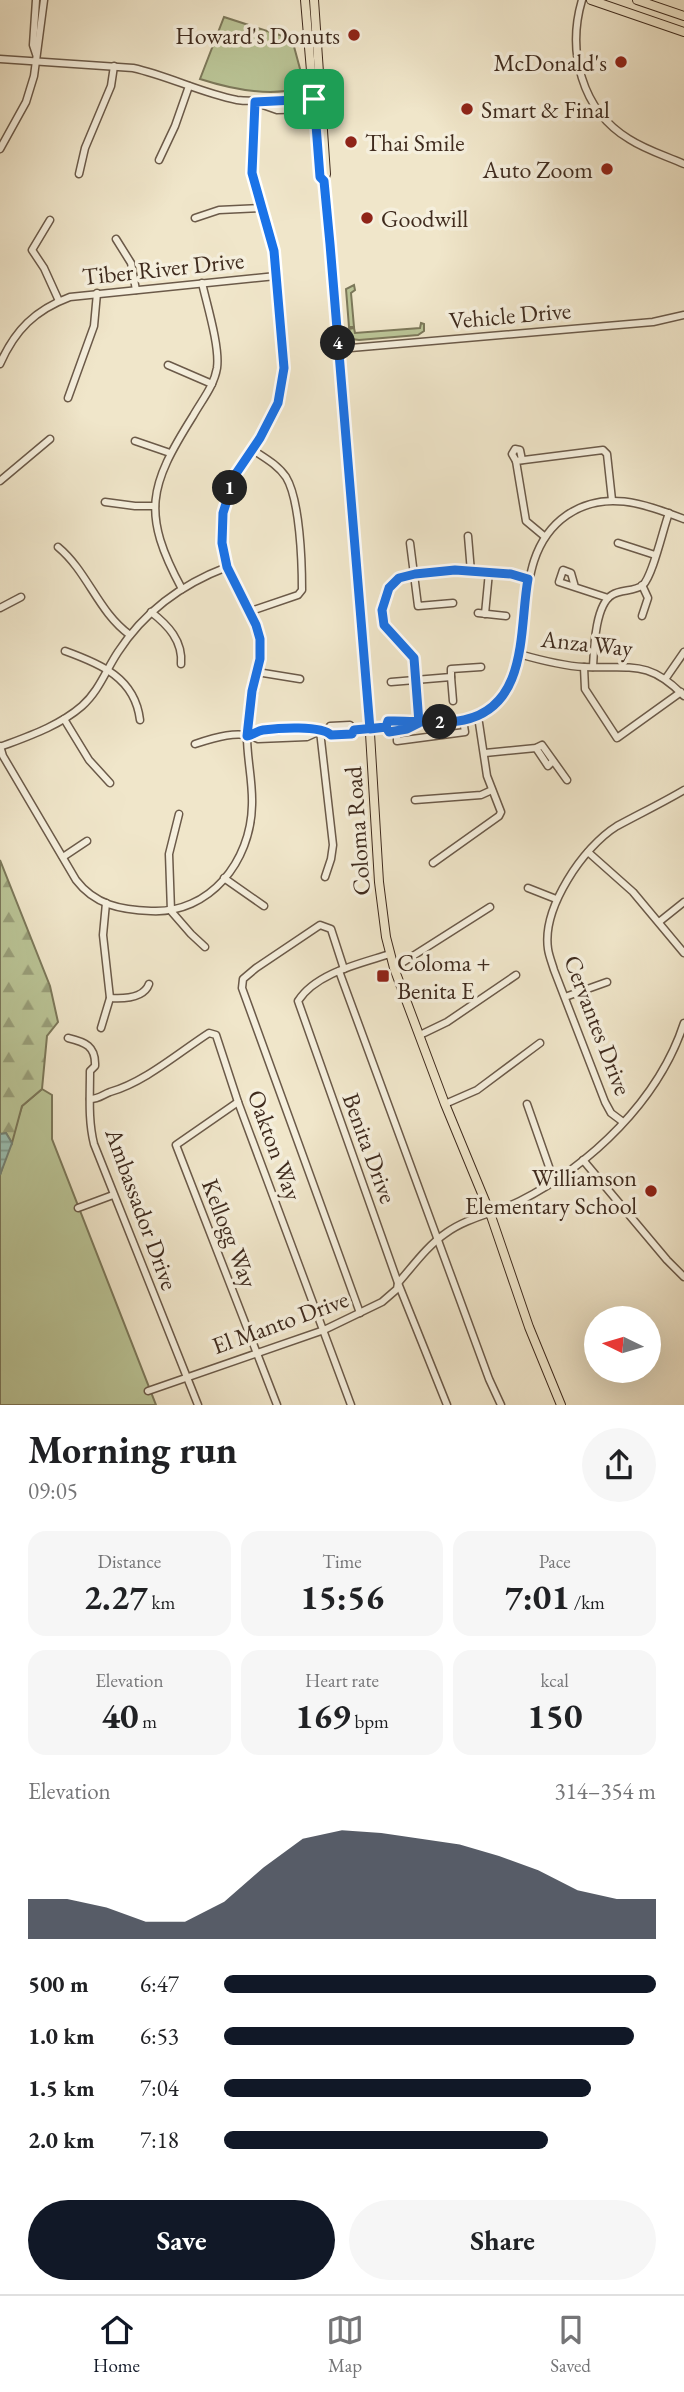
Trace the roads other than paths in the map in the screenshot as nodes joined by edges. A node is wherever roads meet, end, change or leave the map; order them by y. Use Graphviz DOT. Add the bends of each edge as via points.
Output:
graph roads {
  1 [pos="36,0"];
  2 [pos="44,0"];
  3 [pos="305,0"];
  4 [pos="314,0"];
  5 [pos="582,0"];
  6 [pos="591,0"];
  7 [pos="636,0"];
  8 [pos="684,16"];
  9 [pos="684,32"];
  10 [pos="35,57"];
  11 [pos="0,59"];
  12 [pos="114,66"];
  13 [pos="189,86"];
  14 [pos="255,102"];
  15 [pos="317,103"];
  16 [pos="0,149"];
  17 [pos="159,160"];
  18 [pos="684,164"];
  19 [pos="79,174"];
  20 [pos="261,208"];
  21 [pos="195,218"];
  22 [pos="50,220"];
  23 [pos="116,239"];
  24 [pos="276,276"];
  25 [pos="202,283"];
  26 [pos="136,290"];
  27 [pos="97,293"];
  28 [pos="59,301"];
  29 [pos="684,315"];
  30 [pos="339,349"];
  31 [pos="0,364"];
  32 [pos="168,365"];
  33 [pos="212,384"];
  34 [pos="68,397"];
  35 [pos="50,439"];
  36 [pos="135,441"];
  37 [pos="253,450"];
  38 [pos="170,453"];
  39 [pos="0,481"];
  40 [pos="612,500"];
  41 [pos="105,502"];
  42 [pos="155,506"];
  43 [pos="669,513"];
  44 [pos="684,519"];
  45 [pos="468,536"];
  46 [pos="544,536"];
  47 [pos="618,542"];
  48 [pos="410,543"];
  49 [pos="58,547"];
  50 [pos="656,555"];
  51 [pos="227,567"];
  52 [pos="471,572"];
  53 [pos="488,572"];
  54 [pos="415,574"];
  55 [pos="528,579"];
  56 [pos="642,585"];
  57 [pos="575,587"];
  58 [pos="182,589"];
  59 [pos="21,597"];
  60 [pos="607,598"];
  61 [pos="453,603"];
  62 [pos="0,608"];
  63 [pos="151,612"];
  64 [pos="248,612"];
  65 [pos="506,616"];
  66 [pos="642,616"];
  67 [pos="130,635"];
  68 [pos="65,651"];
  69 [pos="684,652"];
  70 [pos="519,654"];
  71 [pos="181,664"];
  72 [pos="481,667"];
  73 [pos="584,667"];
  74 [pos="593,667"];
  75 [pos="107,669"];
  76 [pos="257,672"];
  77 [pos="451,677"];
  78 [pos="666,678"];
  79 [pos="300,679"];
  80 [pos="417,680"];
  81 [pos="391,682"];
  82 [pos="682,694"];
  83 [pos="453,701"];
  84 [pos="475,716"];
  85 [pos="64,719"];
  86 [pos="140,720"];
  87 [pos="463,720"];
  88 [pos="419,723"];
  89 [pos="429,723"];
  90 [pos="386,727"];
  91 [pos="370,729"];
  92 [pos="323,731"];
  93 [pos="397,732"];
  94 [pos="249,736"];
  95 [pos="430,738"];
  96 [pos="195,744"];
  97 [pos="0,747"];
  98 [pos="485,753"];
  99 [pos="567,780"];
  100 [pos="110,783"];
  101 [pos="492,790"];
  102 [pos="684,790"];
  103 [pos="415,800"];
  104 [pos="179,814"];
  105 [pos="87,841"];
  106 [pos="589,852"];
  107 [pos="63,857"];
  108 [pos="433,863"];
  109 [pos="325,877"];
  110 [pos="224,878"];
  111 [pos="528,888"];
  112 [pos="556,899"];
  113 [pos="684,902"];
  114 [pos="106,904"];
  115 [pos="264,906"];
  116 [pos="490,907"];
  117 [pos="171,911"];
  118 [pos="659,922"];
  119 [pos="205,947"];
  120 [pos="684,953"];
  121 [pos="390,954"];
  122 [pos="394,968"];
  123 [pos="342,970"];
  124 [pos="516,975"];
  125 [pos="607,982"];
  126 [pos="149,984"];
  127 [pos="565,997"];
  128 [pos="110,998"];
  129 [pos="684,1023"];
  130 [pos="101,1028"];
  131 [pos="683,1032"];
  132 [pos="420,1035"];
  133 [pos="68,1038"];
  134 [pos="540,1044"];
  135 [pos="90,1099"];
  136 [pos="238,1102"];
  137 [pos="444,1104"];
  138 [pos="527,1104"];
  139 [pos="623,1122"];
  140 [pos="583,1160"];
  141 [pos="554,1181"];
  142 [pos="113,1195"];
  143 [pos="78,1208"];
  144 [pos="490,1213"];
  145 [pos="438,1239"];
  146 [pos="684,1277"];
  147 [pos="398,1283"];
  148 [pos="360,1313"];
  149 [pos="324,1330"];
  150 [pos="255,1353"];
  151 [pos="186,1377"];
  152 [pos="148,1391"];
  153 [pos="198,1405"];
  154 [pos="277,1405"];
  155 [pos="351,1405"];
  156 [pos="447,1405"];
  157 [pos="501,1405"];
  158 [pos="561,1405"];
  1 -- 10 [label="street"];
  2 -- 10 [label="street"];
  3 -- 15 [label="main road, Coloma Road"];
  4 -- 15 [label="main road, Coloma Road"];
  5 -- 18 [label="street" via="576,21 576,54 589,98 628,138"];
  6 -- 9 [label="main road"];
  7 -- 8 [label="main road"];
  10 -- 11 [label="street"];
  10 -- 12 [label="street"];
  10 -- 16 [label="street" via="26,102"];
  12 -- 13 [label="street" via="151,72"];
  12 -- 19 [label="street"];
  13 -- 14 [label="street"];
  13 -- 17 [label="street"];
  14 -- 15 [label="street" via="277,110"];
  14 -- 20 [label="street" via="251,159"];
  15 -- 30 [label="main road, Coloma Road"];
  20 -- 21 [label="street" via="219,210"];
  20 -- 24 [label="street" via="272,241"];
  22 -- 28 [label="street" via="32,250"];
  23 -- 26 [label="street" via="131,263"];
  24 -- 25 [label="street, Tiber River Drive"];
  24 -- 37 [label="street" via="283,381 272,417"];
  25 -- 26 [label="street, Tiber River Drive"];
  25 -- 33 [label="street" via="217,358"];
  26 -- 27 [label="street, Tiber River Drive"];
  27 -- 28 [label="street, Tiber River Drive"];
  27 -- 34 [label="street" via="94,326"];
  28 -- 31 [label="street, Tiber River Drive" via="22,327"];
  29 -- 30 [label="street, Vehicle Drive" via="653,322"];
  30 -- 91 [label="main road, Coloma Road"];
  32 -- 33 [label="street"];
  33 -- 38 [label="street"];
  35 -- 39 [label="street"];
  36 -- 38 [label="street"];
  37 -- 51 [label="street" via="235,475 223,513"];
  37 -- 64 [label="street" via="274,463 291,487 302,590"];
  38 -- 42 [label="street"];
  40 -- 43 [label="street"];
  40 -- 46 [label="street" via="574,510"];
  40 -- 46 [label="street" via="603,450 519,461 526,522"];
  41 -- 42 [label="street"];
  42 -- 58 [label="street" via="162,551"];
  43 -- 44 [label="street"];
  43 -- 50 [label="street"];
  45 -- 52 [label="street"];
  46 -- 55 [label="street"];
  47 -- 50 [label="street"];
  48 -- 54 [label="street"];
  49 -- 67 [label="street" via="76,565 114,622"];
  50 -- 56 [label="street"];
  51 -- 58 [label="street"];
  51 -- 64 [label="street"];
  52 -- 53 [label="street"];
  52 -- 54 [label="street"];
  53 -- 55 [label="street"];
  53 -- 65 [label="street" via="482,613"];
  54 -- 61 [label="street" via="418,606"];
  54 -- 80 [label="street" via="399,578 389,588 382,610 384,625 414,658"];
  55 -- 70 [label="street"];
  56 -- 60 [label="street"];
  56 -- 66 [label="street" via="648,598"];
  57 -- 60 [label="street"];
  58 -- 63 [label="street"];
  59 -- 62 [label="street"];
  60 -- 74 [label="street" via="595,631"];
  63 -- 67 [label="street"];
  63 -- 71 [label="street" via="177,641"];
  64 -- 76 [label="street" via="260,639"];
  67 -- 75 [label="street"];
  68 -- 75 [label="street"];
  69 -- 78 [label="street"];
  70 -- 73 [label="street, Anza Way"];
  70 -- 84 [label="street" via="509,686 492,706"];
  72 -- 77 [label="street" via="451,669"];
  73 -- 74 [label="street, Anza Way"];
  73 -- 82 [label="street" via="585,689 617,738"];
  74 -- 78 [label="street, Anza Way" via="642,668"];
  75 -- 85 [label="street" via="88,700"];
  75 -- 86 [label="street" via="131,692"];
  76 -- 79 [label="street"];
  76 -- 94 [label="street"];
  77 -- 80 [label="street"];
  77 -- 83 [label="street"];
  78 -- 82 [label="street, Anza Way"];
  80 -- 81 [label="street"];
  80 -- 88 [label="street"];
  84 -- 87 [label="street"];
  84 -- 98 [label="street"];
  85 -- 97 [label="street"];
  85 -- 100 [label="street" via="89,760"];
  87 -- 89 [label="street"];
  87 -- 95 [label="street" via="465,732"];
  88 -- 89 [label="street"];
  88 -- 90 [label="street" via="388,721"];
  88 -- 93 [label="street"];
  89 -- 95 [label="street"];
  90 -- 91 [label="street"];
  90 -- 93 [label="street"];
  91 -- 92 [label="street" via="331,735"];
  91 -- 121 [label="main road, Coloma Road" via="379,882"];
  92 -- 94 [label="street" via="307,737"];
  92 -- 109 [label="street" via="332,845"];
  93 -- 95 [label="street" via="397,741"];
  94 -- 96 [label="street"];
  94 -- 110 [label="street" via="252,814 243,848"];
  97 -- 107 [label="street"];
  98 -- 99 [label="street" via="542,745"];
  98 -- 101 [label="street"];
  101 -- 103 [label="street" via="481,795"];
  101 -- 108 [label="street" via="499,816"];
  102 -- 106 [label="street, Cervantes Drive" via="617,827"];
  104 -- 117 [label="street" via="169,854"];
  105 -- 107 [label="street"];
  106 -- 112 [label="street, Cervantes Drive"];
  106 -- 118 [label="street"];
  107 -- 114 [label="street" via="82,887"];
  110 -- 115 [label="street"];
  110 -- 117 [label="street" via="203,899"];
  111 -- 112 [label="street"];
  112 -- 127 [label="street, Cervantes Drive" via="548,949"];
  113 -- 118 [label="street"];
  114 -- 117 [label="street"];
  114 -- 128 [label="street" via="103,935"];
  116 -- 122 [label="street"];
  117 -- 119 [label="street"];
  118 -- 120 [label="street"];
  121 -- 122 [label="main road, Coloma Road"];
  121 -- 123 [label="street, Benita Drive"];
  122 -- 132 [label="main road, Coloma Road"];
  123 -- 145 [label="street"];
  123 -- 147 [label="street, Benita Drive" via="304,991 298,1001"];
  123 -- 148 [label="street" via="331,929 320,925 256,968 243,979 242,988"];
  124 -- 132 [label="street"];
  125 -- 127 [label="street"];
  126 -- 128 [label="street" via="135,996"];
  127 -- 139 [label="street, Cervantes Drive" via="605,1102"];
  128 -- 130 [label="street"];
  129 -- 131 [label="street, El Manto Drive"];
  131 -- 139 [label="street, El Manto Drive" via="650,1088"];
  132 -- 137 [label="main road, Coloma Road"];
  133 -- 135 [label="street, Ambassador Drive" via="86,1044 94,1054"];
  134 -- 137 [label="street" via="477,1090"];
  135 -- 136 [label="street, Oakton Way" via="126,1088 209,1032 216,1035"];
  135 -- 142 [label="street, Ambassador Drive" via="94,1144"];
  136 -- 149 [label="street, Oakton Way"];
  136 -- 150 [label="street, Kellogg Way" via="176,1145"];
  137 -- 144 [label="main road, Coloma Road"];
  138 -- 141 [label="street"];
  139 -- 140 [label="street, El Manto Drive"];
  140 -- 141 [label="street, El Manto Drive"];
  140 -- 146 [label="street"];
  141 -- 144 [label="street, El Manto Drive"];
  142 -- 143 [label="street"];
  142 -- 151 [label="street, Ambassador Drive"];
  144 -- 145 [label="street, El Manto Drive" via="463,1222"];
  144 -- 158 [label="main road, Coloma Road"];
  145 -- 147 [label="street, El Manto Drive"];
  145 -- 157 [label="street"];
  147 -- 148 [label="street, El Manto Drive" via="390,1296"];
  147 -- 156 [label="street, Benita Drive"];
  148 -- 149 [label="street, El Manto Drive"];
  149 -- 150 [label="street, El Manto Drive"];
  149 -- 155 [label="street, Oakton Way"];
  150 -- 151 [label="street, El Manto Drive"];
  150 -- 154 [label="street, Kellogg Way"];
  151 -- 152 [label="street, El Manto Drive"];
  151 -- 153 [label="street, Ambassador Drive"];
}
